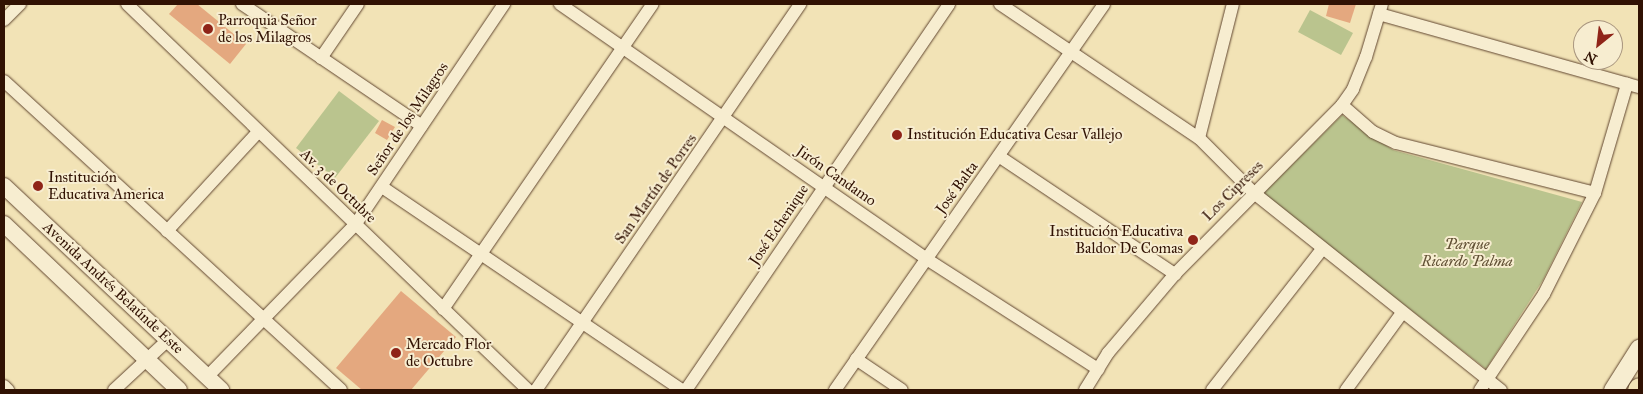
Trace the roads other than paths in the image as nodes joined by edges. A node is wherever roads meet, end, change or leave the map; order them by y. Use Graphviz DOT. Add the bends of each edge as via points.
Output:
graph roads {
  1 [pos="20,4"];
  2 [pos="128,4"];
  3 [pos="242,4"];
  4 [pos="358,4"];
  5 [pos="504,4"];
  6 [pos="560,4"];
  7 [pos="653,4"];
  8 [pos="800,4"];
  9 [pos="949,4"];
  10 [pos="1000,4"];
  11 [pos="1104,4"];
  12 [pos="1234,4"];
  13 [pos="1381,9"];
  14 [pos="4,20"];
  15 [pos="623,48"];
  16 [pos="1071,53"];
  17 [pos="321,58"];
  18 [pos="4,81"];
  19 [pos="1627,84"];
  20 [pos="1639,87"];
  21 [pos="1342,105"];
  22 [pos="725,118"];
  23 [pos="422,126"];
  24 [pos="258,132"];
  25 [pos="1200,138"];
  26 [pos="1000,157"];
  27 [pos="4,186"];
  28 [pos="382,186"];
  29 [pos="825,188"];
  30 [pos="1254,193"];
  31 [pos="1595,193"];
  32 [pos="4,224"];
  33 [pos="355,225"];
  34 [pos="167,231"];
  35 [pos="1322,249"];
  36 [pos="482,253"];
  37 [pos="926,258"];
  38 [pos="1175,274"];
  39 [pos="444,310"];
  40 [pos="1402,313"];
  41 [pos="264,319"];
  42 [pos="582,323"];
  43 [pos="168,340"];
  44 [pos="1639,349"];
  45 [pos="856,359"];
  46 [pos="147,360"];
  47 [pos="1098,369"];
  48 [pos="207,377"];
  49 [pos="1484,385"];
  50 [pos="4,386"];
  51 [pos="8,390"];
  52 [pos="114,390"];
  53 [pos="179,390"];
  54 [pos="221,390"];
  55 [pos="341,390"];
  56 [pos="528,390"];
  57 [pos="536,390"];
  58 [pos="684,390"];
  59 [pos="835,390"];
  60 [pos="902,390"];
  61 [pos="1085,390"];
  62 [pos="1212,390"];
  63 [pos="1346,390"];
  64 [pos="1501,390"];
  65 [pos="1613,390"];
  1 -- 14 [label="street"];
  2 -- 24 [label="street, Av. 3 de Octubre"];
  3 -- 17 [label="street"];
  4 -- 17 [label="street"];
  5 -- 23 [label="street, Señor de los Milagros"];
  6 -- 15 [label="street, Jirón Candamo"];
  7 -- 15 [label="street"];
  8 -- 22 [label="street, San Martín de Porres"];
  9 -- 29 [label="street, José Echenique"];
  10 -- 16 [label="street"];
  11 -- 16 [label="street, José Balta"];
  12 -- 25 [label="street"];
  13 -- 19 [label="street"];
  13 -- 21 [label="street, Los Cipreses" via="1353,89"];
  15 -- 22 [label="street, Jirón Candamo"];
  15 -- 36 [label="street"];
  16 -- 25 [label="street"];
  16 -- 26 [label="street, José Balta"];
  17 -- 23 [label="street"];
  18 -- 34 [label="street"];
  19 -- 20 [label="street"];
  19 -- 31 [label="street"];
  21 -- 30 [label="street, Los Cipreses"];
  21 -- 31 [label="street" via="1373,132 1396,143"];
  22 -- 29 [label="street, Jirón Candamo"];
  22 -- 42 [label="street, San Martín de Porres"];
  23 -- 28 [label="street, Señor de los Milagros"];
  24 -- 33 [label="street, Av. 3 de Octubre"];
  24 -- 34 [label="street"];
  25 -- 30 [label="street"];
  26 -- 37 [label="street, José Balta"];
  26 -- 38 [label="street"];
  27 -- 43 [label="street, Avenida Andrés Belaúnde Este"];
  28 -- 33 [label="street, Señor de los Milagros"];
  28 -- 36 [label="street"];
  29 -- 37 [label="street, Jirón Candamo"];
  29 -- 58 [label="street, José Echenique"];
  30 -- 35 [label="street"];
  30 -- 38 [label="street, Los Cipreses"];
  31 -- 49 [label="street" via="1544,294"];
  32 -- 46 [label="street, Avenida Andrés Belaúnde Este"];
  33 -- 39 [label="street, Av. 3 de Octubre"];
  33 -- 41 [label="street, Señor de los Milagros"];
  34 -- 41 [label="street"];
  35 -- 40 [label="street"];
  35 -- 62 [label="street"];
  36 -- 39 [label="street"];
  36 -- 42 [label="street"];
  37 -- 45 [label="street, José Balta"];
  37 -- 47 [label="street, Jirón Candamo"];
  38 -- 47 [label="street, Los Cipreses"];
  39 -- 56 [label="street, Av. 3 de Octubre"];
  40 -- 49 [label="street"];
  40 -- 63 [label="street"];
  41 -- 48 [label="street, Señor de los Milagros"];
  41 -- 55 [label="street"];
  42 -- 57 [label="street, San Martín de Porres"];
  42 -- 58 [label="street"];
  43 -- 46 [label="street"];
  43 -- 48 [label="street, Avenida Andrés Belaúnde Este"];
  44 -- 65 [label="main road"];
  45 -- 59 [label="street, José Balta"];
  45 -- 60 [label="street"];
  46 -- 52 [label="street"];
  46 -- 53 [label="street, Avenida Andrés Belaúnde Este"];
  47 -- 61 [label="street, Los Cipreses"];
  48 -- 54 [label="street, Avenida Andrés Belaúnde Este"];
  49 -- 64 [label="street"];
  50 -- 51 [label="street"];
}
